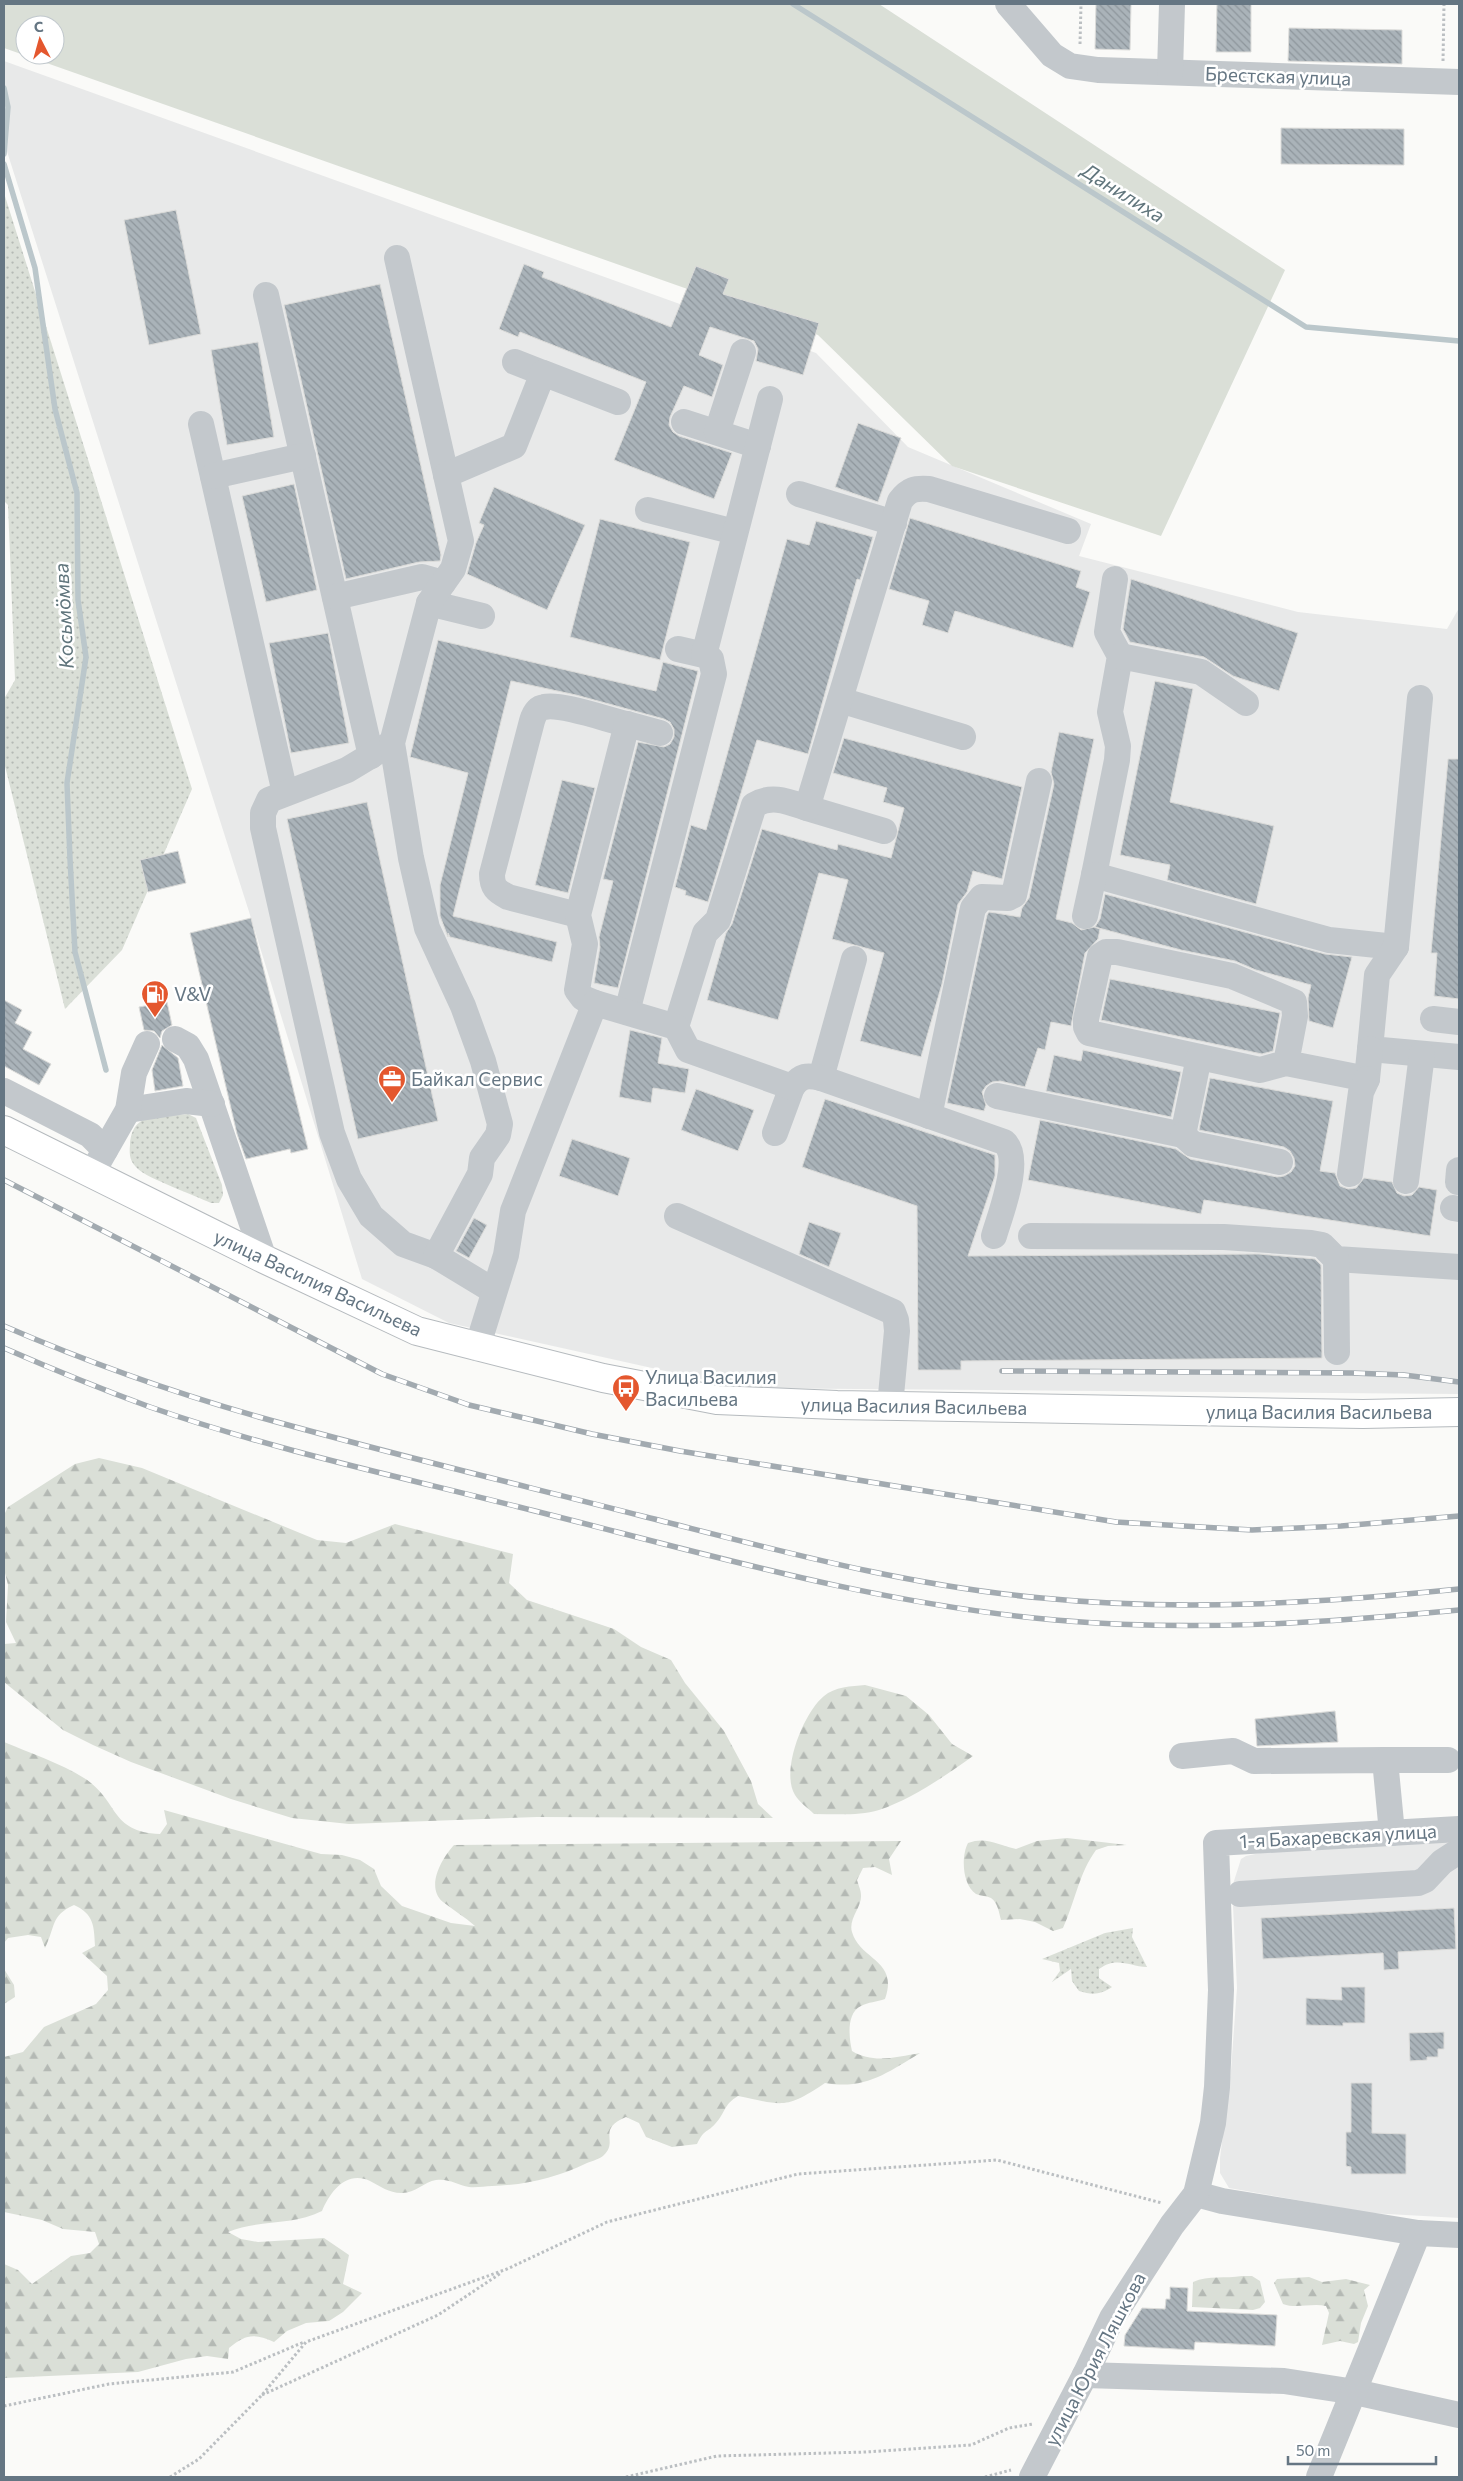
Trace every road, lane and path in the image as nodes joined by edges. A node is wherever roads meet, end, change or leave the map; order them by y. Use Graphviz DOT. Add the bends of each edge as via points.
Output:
graph roads {
  1 [pos="1008,4"];
  2 [pos="1081,4"];
  3 [pos="1172,4"];
  4 [pos="1444,4"];
  5 [pos="1029,15"];
  6 [pos="1089,69"];
  7 [pos="1170,72"];
  8 [pos="1451,82"];
  9 [pos="397,258"];
  10 [pos="266,294"];
  11 [pos="743,352"];
  12 [pos="514,362"];
  13 [pos="543,373"];
  14 [pos="770,399"];
  15 [pos="618,402"];
  16 [pos="684,422"];
  17 [pos="201,424"];
  18 [pos="717,432"];
  19 [pos="758,446"];
  20 [pos="303,456"];
  21 [pos="213,476"];
  22 [pos="446,476"];
  23 [pos="799,494"];
  24 [pos="648,510"];
  25 [pos="894,523"];
  26 [pos="735,532"];
  27 [pos="1068,532"];
  28 [pos="1115,579"];
  29 [pos="436,593"];
  30 [pos="335,597"];
  31 [pos="482,616"];
  32 [pos="678,648"];
  33 [pos="704,655"];
  34 [pos="1120,656"];
  35 [pos="1420,698"];
  36 [pos="840,700"];
  37 [pos="1246,703"];
  38 [pos="627,724"];
  39 [pos="660,733"];
  40 [pos="964,737"];
  41 [pos="381,750"];
  42 [pos="1039,781"];
  43 [pos="285,793"];
  44 [pos="807,808"];
  45 [pos="884,831"];
  46 [pos="1094,875"];
  47 [pos="578,915"];
  48 [pos="1085,916"];
  49 [pos="1396,947"];
  50 [pos="854,958"];
  51 [pos="595,1002"];
  52 [pos="627,1012"];
  53 [pos="1433,1020"];
  54 [pos="1459,1022"];
  55 [pos="676,1027"];
  56 [pos="175,1040"];
  57 [pos="147,1044"];
  58 [pos="1370,1049"];
  59 [pos="1422,1054"];
  60 [pos="1199,1057"];
  61 [pos="1459,1057"];
  62 [pos="1286,1063"];
  63 [pos="821,1078"];
  64 [pos="1367,1079"];
  65 [pos="792,1086"];
  66 [pos="4,1091"];
  67 [pos="997,1096"];
  68 [pos="212,1104"];
  69 [pos="128,1110"];
  70 [pos="929,1116"];
  71 [pos="4,1130"];
  72 [pos="775,1133"];
  73 [pos="1183,1135"];
  74 [pos="99,1162"];
  75 [pos="1280,1162"];
  76 [pos="1350,1174"];
  77 [pos="1406,1181"];
  78 [pos="677,1216"];
  79 [pos="994,1236"];
  80 [pos="1031,1236"];
  81 [pos="436,1256"];
  82 [pos="264,1259"];
  83 [pos="1336,1259"];
  84 [pos="1459,1267"];
  85 [pos="494,1291"];
  86 [pos="477,1348"];
  87 [pos="1337,1352"];
  88 [pos="890,1406"];
  89 [pos="1459,1412"];
  90 [pos="1182,1756"];
  91 [pos="1385,1760"];
  92 [pos="1448,1760"];
  93 [pos="1459,1829"];
  94 [pos="1392,1833"];
  95 [pos="1216,1843"];
  96 [pos="1459,1850"];
  97 [pos="1240,1894"];
  98 [pos="1190,2201"];
  99 [pos="1418,2233"];
  100 [pos="1459,2235"];
  101 [pos="507,2270"];
  102 [pos="306,2342"];
  103 [pos="1085,2375"];
  104 [pos="1354,2392"];
  105 [pos="262,2395"];
  106 [pos="4,2406"];
  107 [pos="1459,2415"];
  108 [pos="1052,2438"];
  109 [pos="170,2477"];
  110 [pos="626,2477"];
  111 [pos="1032,2477"];
  112 [pos="1319,2477"];
  1 -- 5 [label="street"];
  2 -- 6 [label="path"];
  3 -- 7 [label="street"];
  4 -- 8 [label="path"];
  5 -- 6 [label="street" via="1052,55 1070,66"];
  6 -- 7 [label="street, Брестская улица"];
  7 -- 8 [label="street, Брестская улица"];
  9 -- 22 [label="street"];
  10 -- 20 [label="street"];
  11 -- 18 [label="street"];
  12 -- 13 [label="street"];
  13 -- 15 [label="street"];
  13 -- 22 [label="street" via="514,446"];
  14 -- 19 [label="street"];
  16 -- 18 [label="street"];
  17 -- 21 [label="street"];
  18 -- 19 [label="street"];
  19 -- 26 [label="street"];
  20 -- 21 [label="street"];
  20 -- 30 [label="street"];
  21 -- 43 [label="street"];
  22 -- 29 [label="street" via="461,541 452,569"];
  23 -- 25 [label="street"];
  24 -- 26 [label="street"];
  25 -- 27 [label="street" via="900,501 906,492 915,488 929,489"];
  25 -- 36 [label="street"];
  26 -- 33 [label="street"];
  28 -- 34 [label="street" via="1106,632"];
  29 -- 30 [label="street" via="422,577"];
  29 -- 31 [label="street"];
  29 -- 41 [label="street"];
  30 -- 41 [label="street"];
  32 -- 33 [label="street"];
  33 -- 52 [label="street" via="711,659 714,674"];
  34 -- 37 [label="street" via="1201,672"];
  34 -- 46 [label="street" via="1110,712 1118,746 1117,760"];
  35 -- 49 [label="street"];
  36 -- 40 [label="street"];
  36 -- 44 [label="street"];
  38 -- 39 [label="street"];
  38 -- 47 [label="street"];
  38 -- 47 [label="street" via="556,706 542,707 535,712 524,749 492,884 508,897"];
  41 -- 43 [label="street" via="347,770"];
  41 -- 81 [label="street" via="427,928 463,1006 483,1061 500,1124 498,1135 482,1158 480,1174"];
  42 -- 70 [label="street" via="1014,895 1008,898 982,897 973,908"];
  43 -- 81 [label="street" via="269,800 263,813 262,828 332,1133 349,1179 371,1216 403,1244"];
  44 -- 45 [label="street"];
  44 -- 55 [label="street" via="778,799 763,800 754,805 718,920 705,933"];
  46 -- 48 [label="street"];
  46 -- 49 [label="street" via="1329,940"];
  47 -- 51 [label="street" via="585,944 577,990 583,998"];
  49 -- 58 [label="street" via="1377,975"];
  50 -- 63 [label="street"];
  51 -- 52 [label="street"];
  51 -- 85 [label="street" via="513,1211 506,1256"];
  52 -- 55 [label="street"];
  53 -- 54 [label="street"];
  55 -- 65 [label="street" via="688,1050"];
  56 -- 68 [label="street" via="188,1046 196,1059"];
  57 -- 69 [label="street" via="134,1073"];
  58 -- 59 [label="street"];
  58 -- 64 [label="street"];
  59 -- 61 [label="street"];
  59 -- 77 [label="street"];
  60 -- 62 [label="street" via="1260,1070"];
  60 -- 62 [label="street" via="1089,1033 1086,1019 1100,956 1106,952 1117,952 1232,976 1294,1002 1295,1016"];
  60 -- 73 [label="street"];
  62 -- 64 [label="street"];
  63 -- 65 [label="street" via="808,1075"];
  63 -- 70 [label="street"];
  64 -- 76 [label="street" via="1361,1092"];
  65 -- 72 [label="street"];
  66 -- 74 [label="street" via="90,1135"];
  67 -- 73 [label="street"];
  68 -- 69 [label="street" via="186,1101"];
  68 -- 82 [label="street"];
  69 -- 74 [label="street"];
  70 -- 79 [label="street" via="1004,1142 1010,1149 1012,1171"];
  71 -- 74 [label="main road, улица Василия Васильева"];
  73 -- 75 [label="street" via="1193,1144"];
  74 -- 82 [label="main road, улица Василия Васильева"];
  78 -- 88 [label="street" via="892,1312 897,1331"];
  80 -- 83 [label="street" via="1224,1237 1311,1243 1322,1245"];
  81 -- 85 [label="street"];
  82 -- 86 [label="main road, улица Василия Васильева" via="417,1331"];
  83 -- 84 [label="street"];
  83 -- 87 [label="street"];
  85 -- 86 [label="street"];
  86 -- 88 [label="main road, улица Василия Васильева" via="603,1378 717,1400"];
  88 -- 89 [label="main road, улица Василия Васильева" via="1363,1414"];
  90 -- 91 [label="street" via="1234,1751 1254,1761"];
  91 -- 92 [label="street"];
  91 -- 94 [label="street"];
  93 -- 94 [label="street, 1-я Бахаревская улица"];
  94 -- 95 [label="street, 1-я Бахаревская улица"];
  95 -- 98 [label="street, улица Юрия Ляшкова" via="1221,1990 1217,2086 1213,2123"];
  96 -- 97 [label="street" via="1418,1883"];
  98 -- 99 [label="street" via="1222,2200"];
  98 -- 101 [label="path" via="997,2160 798,2174 606,2222"];
  98 -- 103 [label="street, улица Юрия Ляшкова" via="1112,2318"];
  99 -- 100 [label="street"];
  99 -- 104 [label="street"];
  101 -- 102 [label="path"];
  101 -- 105 [label="path" via="438,2314"];
  102 -- 105 [label="path"];
  102 -- 106 [label="path" via="234,2372 109,2384"];
  103 -- 104 [label="street" via="1284,2381"];
  103 -- 108 [label="street, улица Юрия Ляшкова"];
  104 -- 107 [label="street"];
  104 -- 112 [label="street"];
  105 -- 109 [label="path" via="199,2459"];
  108 -- 110 [label="path" via="1036,2424 1009,2428 971,2444 866,2452 717,2456"];
  108 -- 111 [label="street, улица Юрия Ляшкова"];
}
